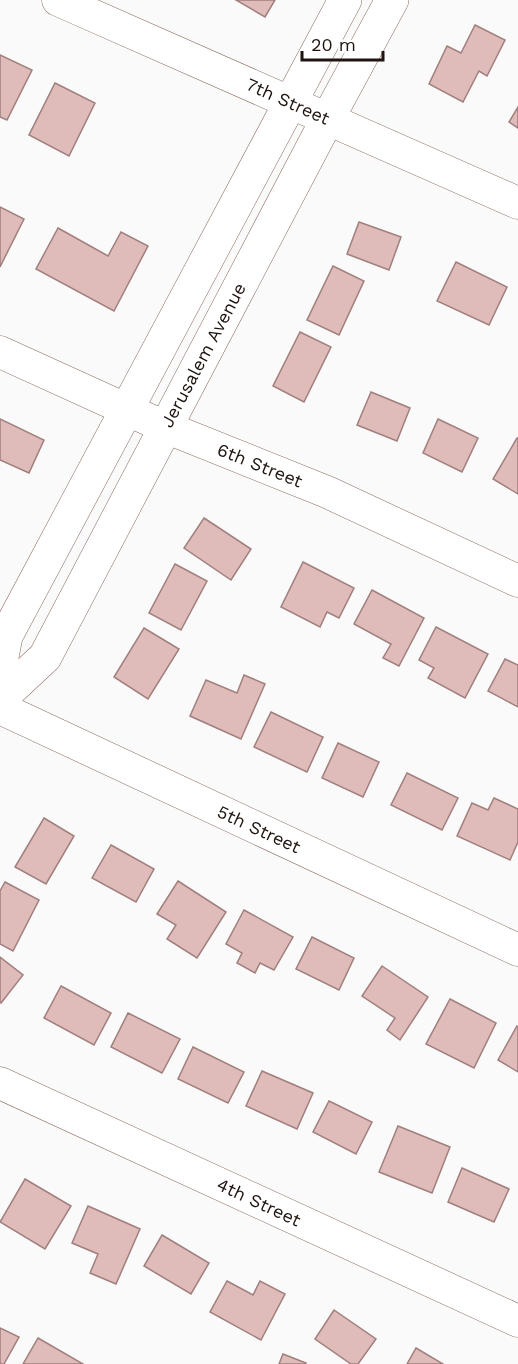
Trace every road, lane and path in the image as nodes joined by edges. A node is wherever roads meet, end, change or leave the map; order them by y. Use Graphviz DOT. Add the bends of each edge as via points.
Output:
graph roads {
  1 [pos="58,0"];
  2 [pos="345,0"];
  3 [pos="392,0"];
  4 [pos="290,102"];
  5 [pos="328,118"];
  6 [pos="518,203"];
  7 [pos="0,352"];
  8 [pos="128,410"];
  9 [pos="165,427"];
  10 [pos="518,581"];
  11 [pos="0,668"];
  12 [pos="0,699"];
  13 [pos="0,708"];
  14 [pos="518,950"];
  15 [pos="0,1083"];
  16 [pos="518,1321"];
  1 -- 4 [label="street, 7th Street"];
  2 -- 4 [label="main road"];
  3 -- 5 [label="main road, Jerusalem Avenue"];
  4 -- 5 [label="street, 7th Street"];
  4 -- 8 [label="main road"];
  5 -- 6 [label="street, 7th Street"];
  5 -- 9 [label="main road, Jerusalem Avenue"];
  7 -- 8 [label="street, 6th Street"];
  8 -- 9 [label="street, 6th Street"];
  8 -- 11 [label="main road" via="6,636"];
  9 -- 10 [label="street, 6th Street" via="327,492"];
  9 -- 12 [label="main road, Jerusalem Avenue" via="45,657"];
  13 -- 14 [label="street, 5th Street"];
  15 -- 16 [label="street, 4th Street"];
}
